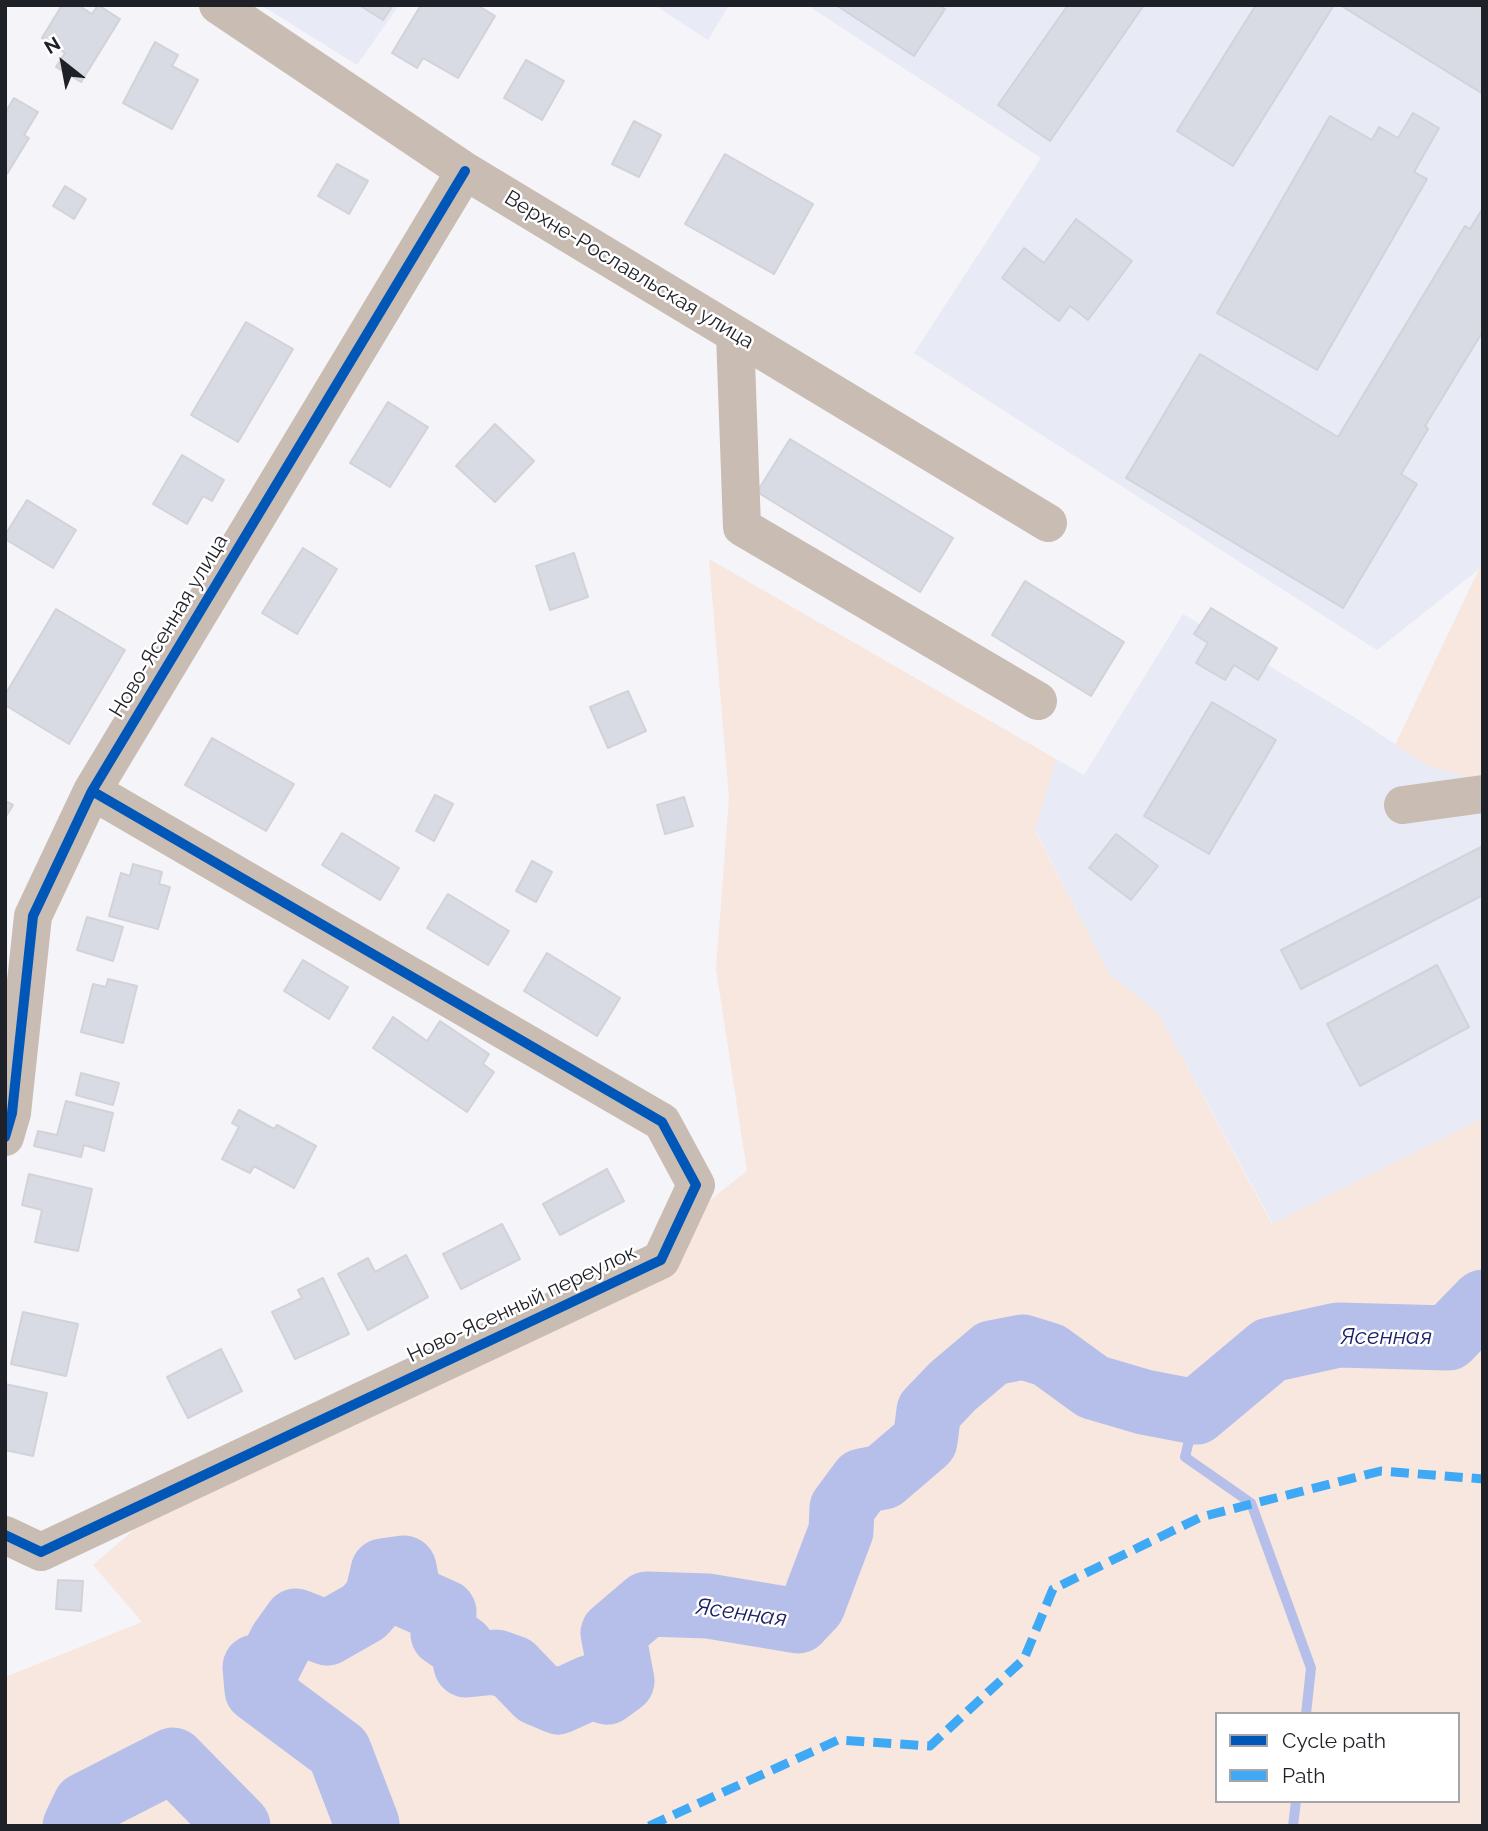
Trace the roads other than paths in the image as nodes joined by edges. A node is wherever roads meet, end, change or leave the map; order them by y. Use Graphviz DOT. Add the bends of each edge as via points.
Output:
graph roads {
  1 [pos="218,5"];
  2 [pos="465,171"];
  3 [pos="735,334"];
  4 [pos="1048,523"];
  5 [pos="1038,701"];
  6 [pos="92,791"];
  7 [pos="1483,794"];
  8 [pos="1403,805"];
  9 [pos="5,1137"];
  10 [pos="5,1535"];
  1 -- 2 [label="street, Верхне-Рославльская улица"];
  2 -- 3 [label="street, Верхне-Рославльская улица"];
  2 -- 6 [label="street, Ново-Ясенная улица"];
  3 -- 4 [label="street, Верхне-Рославльская улица"];
  3 -- 5 [label="street" via="742,527"];
  6 -- 9 [label="street, Ново-Ясенная улица" via="33,916 12,1113"];
  6 -- 10 [label="street, Ново-Ясенный переулок" via="662,1122 696,1185 661,1260 41,1552"];
  7 -- 8 [label="street"];
}
